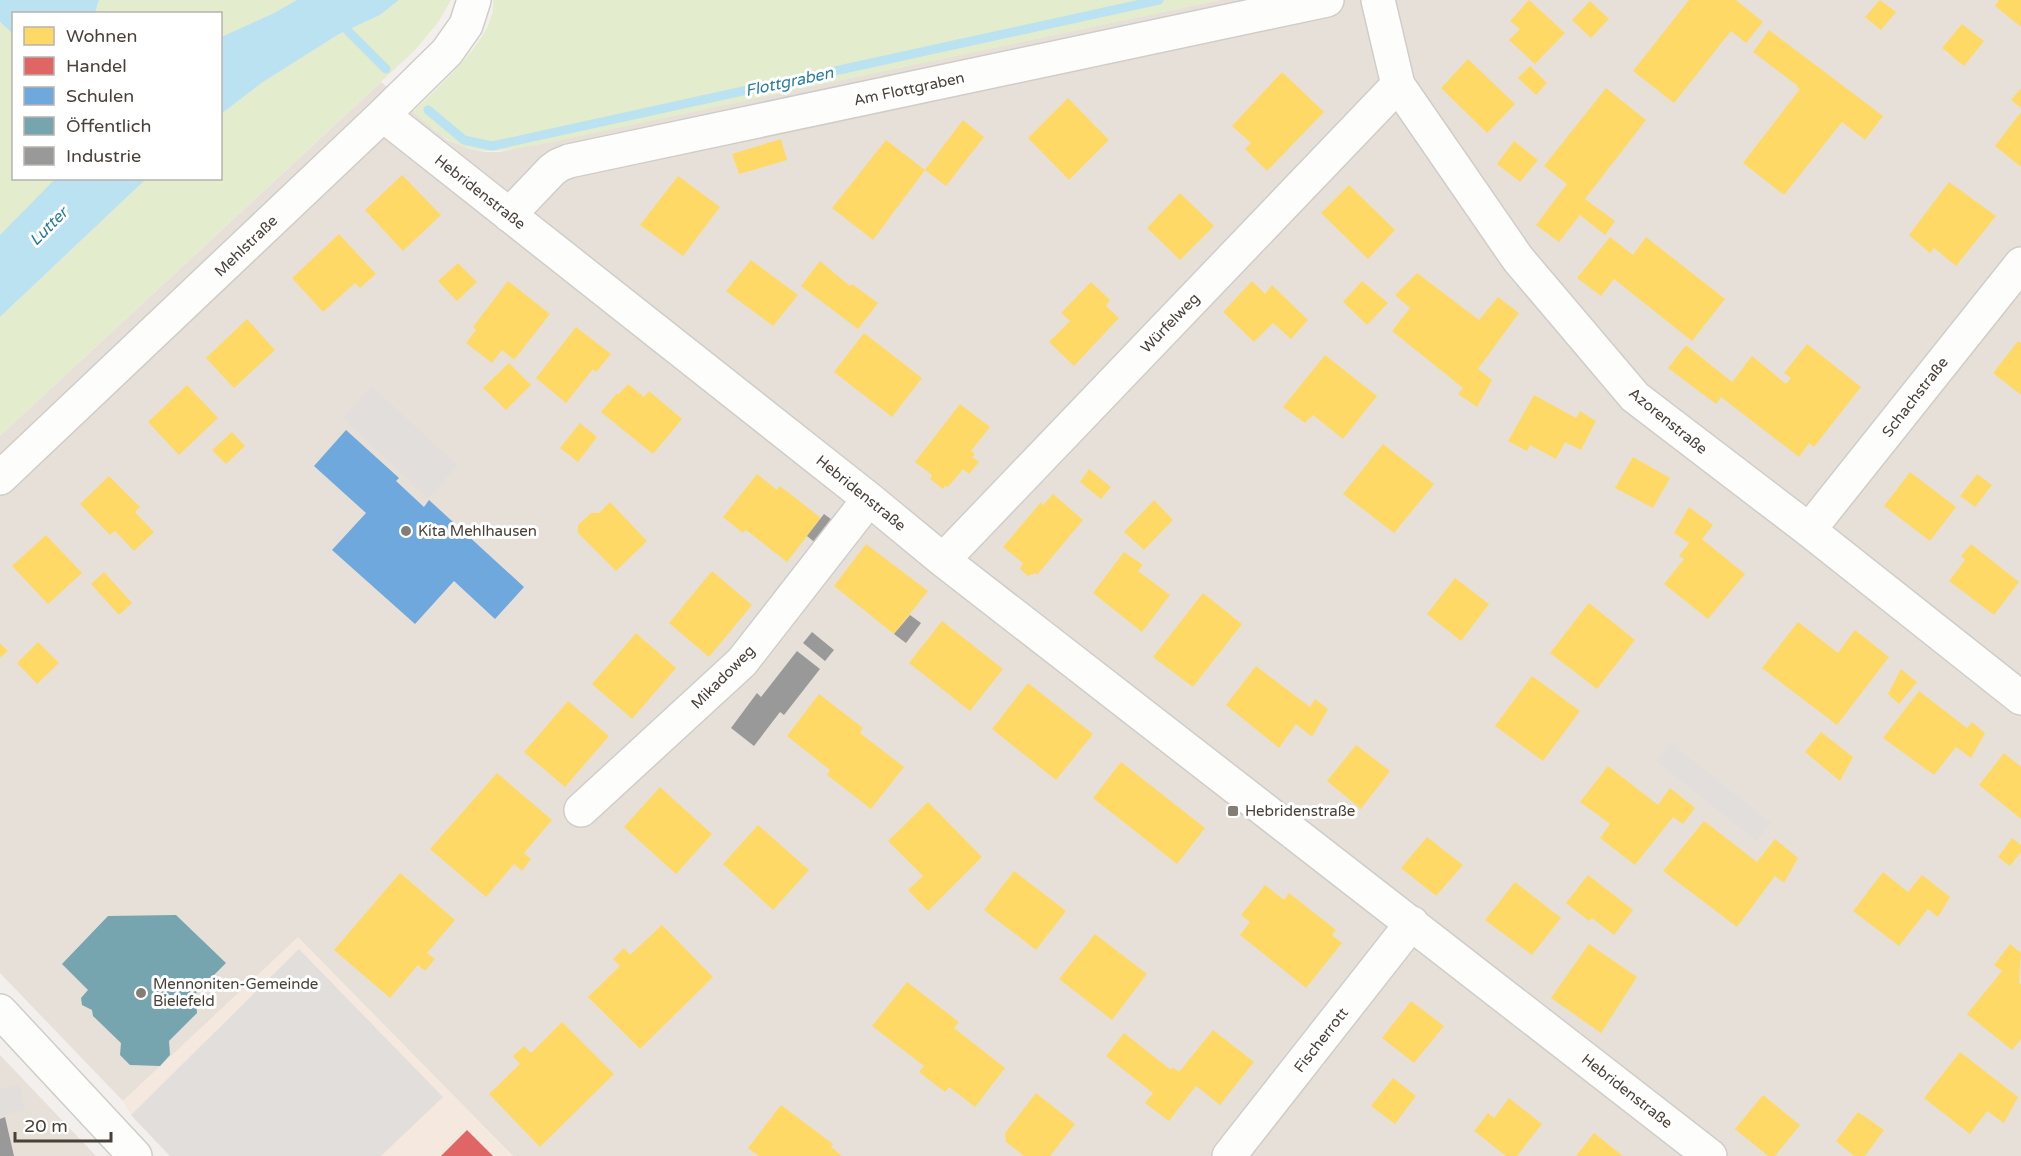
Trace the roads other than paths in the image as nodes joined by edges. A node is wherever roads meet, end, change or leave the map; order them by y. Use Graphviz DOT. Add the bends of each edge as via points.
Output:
graph roads {
  1 [pos="474,0"];
  2 [pos="1328,0"];
  3 [pos="1378,0"];
  4 [pos="1398,85"];
  5 [pos="383,115"];
  6 [pos="509,215"];
  7 [pos="2021,264"];
  8 [pos="0,478"];
  9 [pos="869,499"];
  10 [pos="1809,530"];
  11 [pos="943,560"];
  12 [pos="2021,698"];
  13 [pos="581,810"];
  14 [pos="1412,924"];
  15 [pos="0,1011"];
  16 [pos="135,1156"];
  17 [pos="1229,1156"];
  18 [pos="1710,1156"];
  1 -- 5 [label="street, Mehlstraße" via="465,25 447,52"];
  2 -- 6 [label="street, Am Flottgraben" via="570,161 552,170"];
  3 -- 4 [label="street, Azorenstraße"];
  4 -- 10 [label="street, Azorenstraße" via="1518,260 1635,398"];
  4 -- 11 [label="street, Würfelweg"];
  5 -- 6 [label="street, Hebridenstraße"];
  5 -- 8 [label="street, Mehlstraße"];
  6 -- 9 [label="street, Hebridenstraße"];
  7 -- 10 [label="street, Schachstraße"];
  9 -- 11 [label="street, Hebridenstraße"];
  9 -- 13 [label="street, Mikadoweg" via="742,662"];
  10 -- 12 [label="street, Azorenstraße"];
  11 -- 14 [label="street, Hebridenstraße"];
  14 -- 17 [label="street, Fischerrott"];
  14 -- 18 [label="street, Hebridenstraße"];
  15 -- 16 [label="street"];
}
